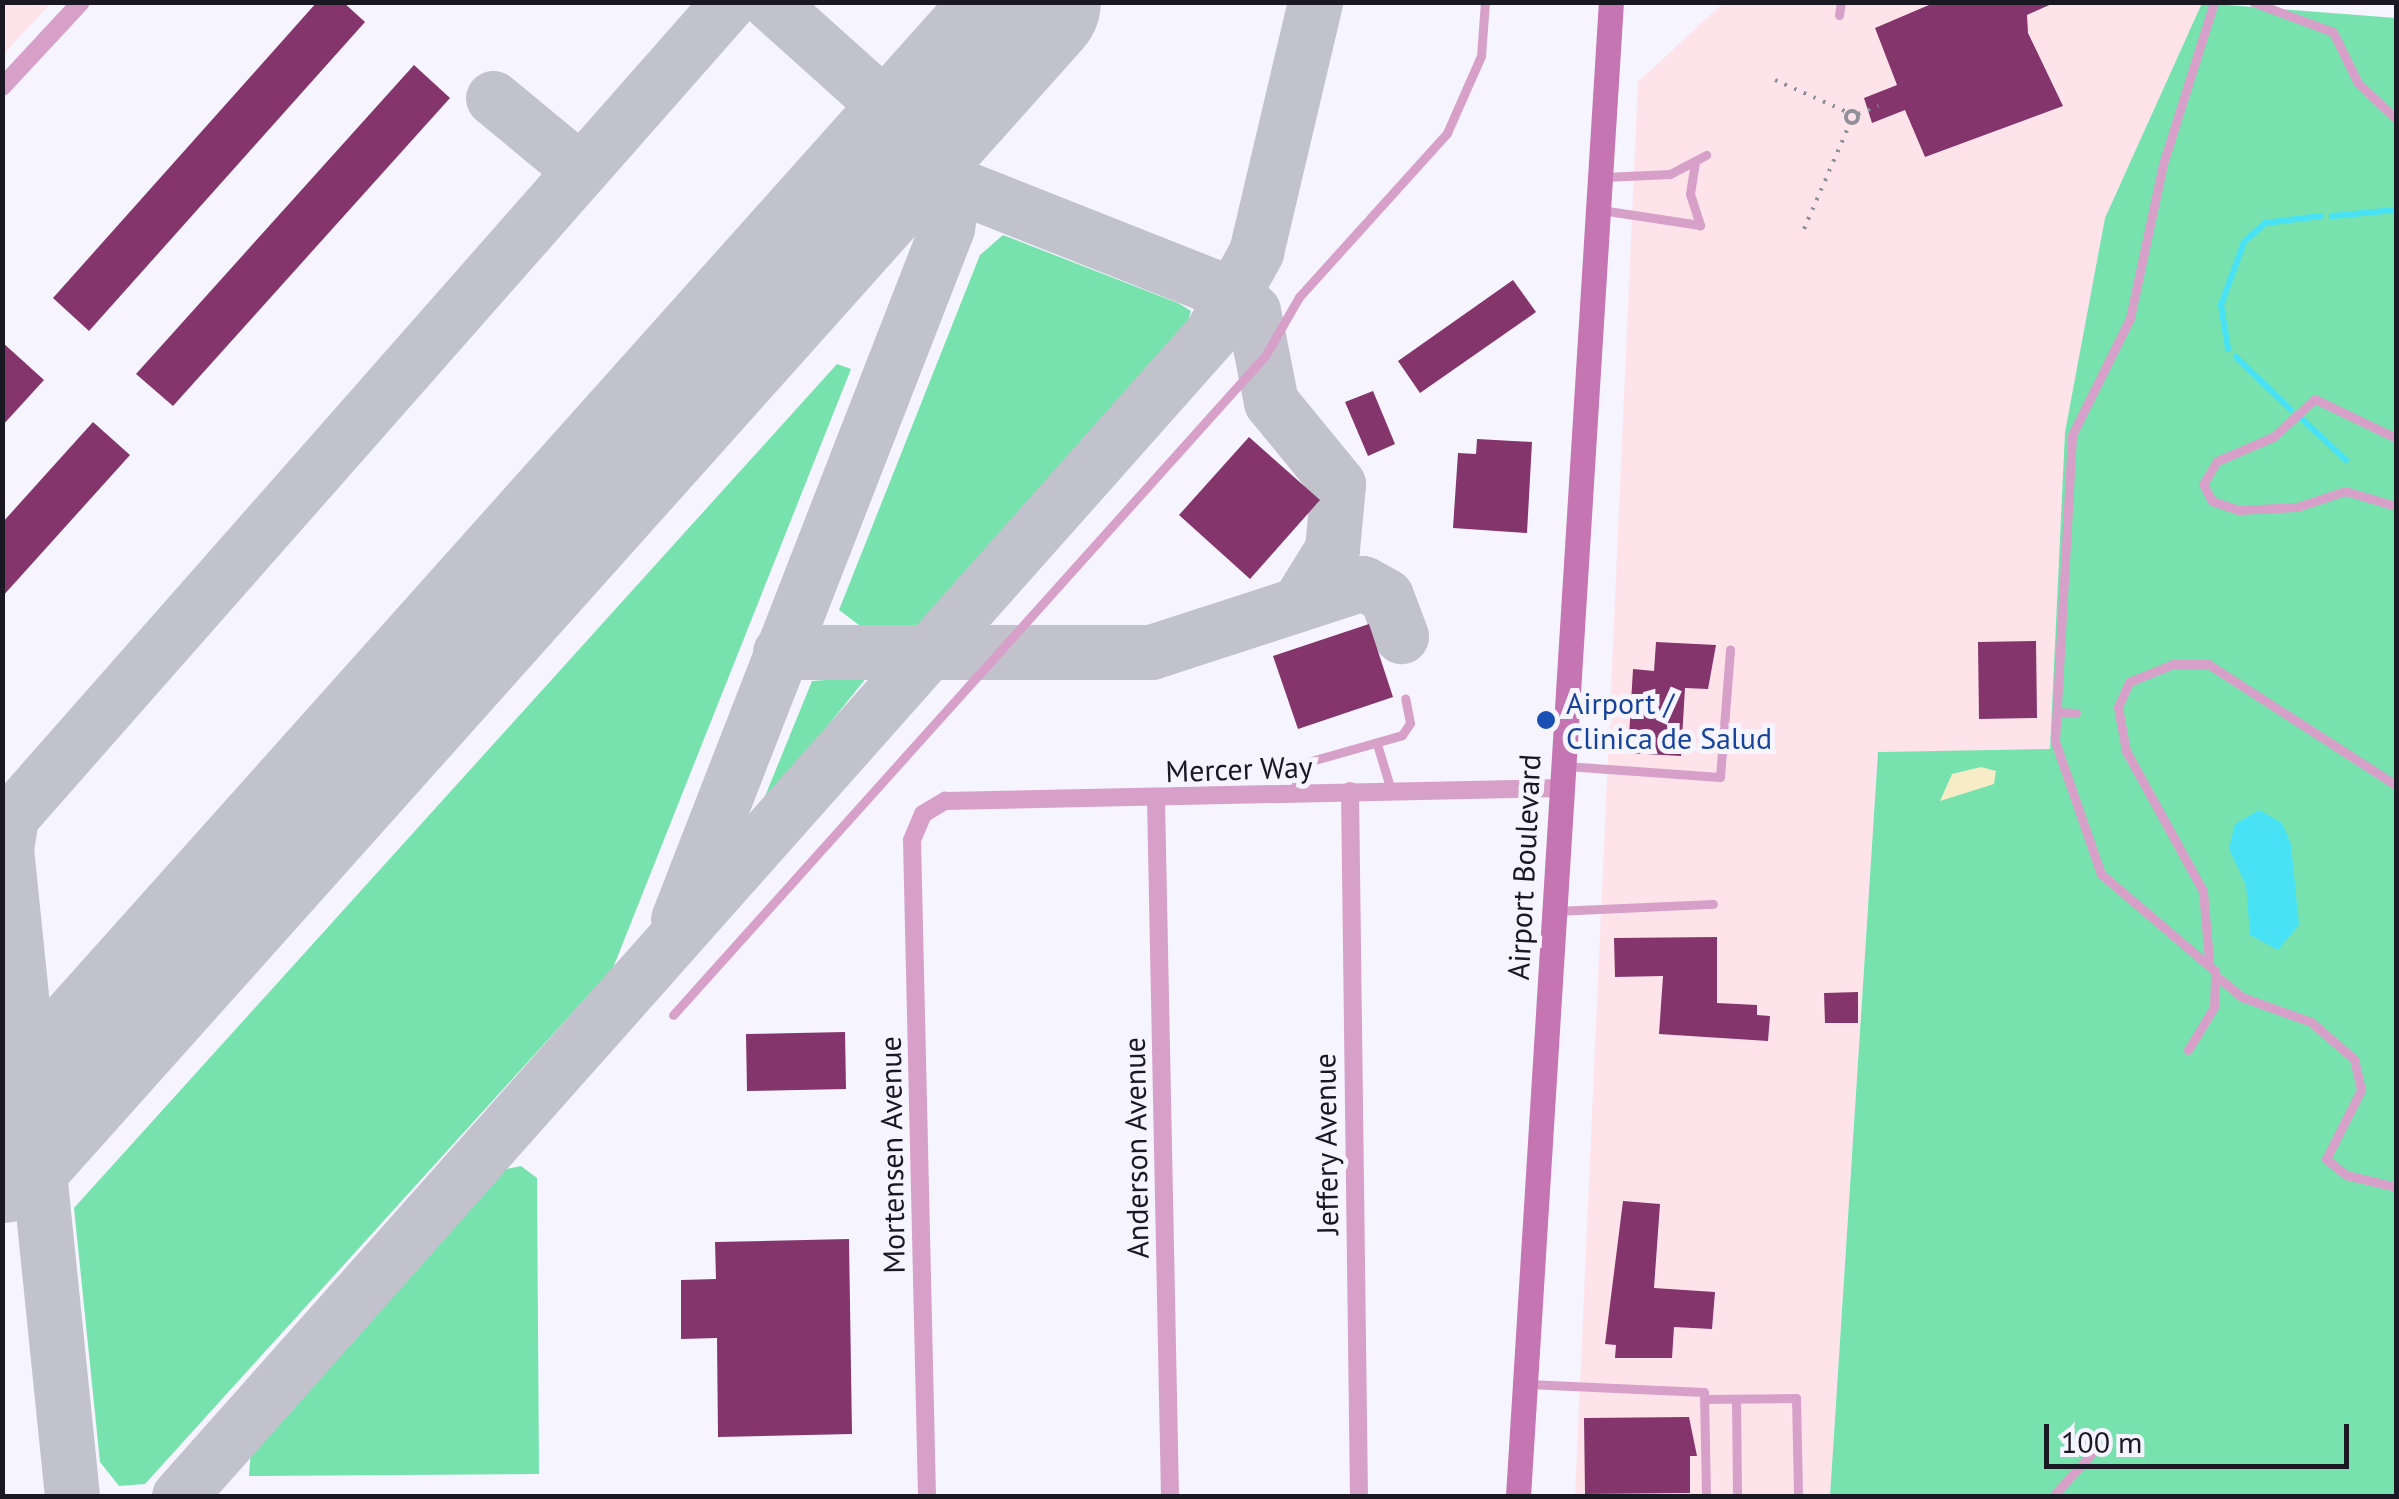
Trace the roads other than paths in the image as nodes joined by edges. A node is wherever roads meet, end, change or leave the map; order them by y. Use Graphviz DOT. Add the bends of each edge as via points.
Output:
graph roads {
  1 [pos="81,2"];
  2 [pos="1485,2"];
  3 [pos="1611,2"];
  4 [pos="1841,2"];
  5 [pos="2214,2"];
  6 [pos="2252,2"];
  7 [pos="1839,14"];
  8 [pos="2,87"];
  9 [pos="2396,119"];
  10 [pos="1706,155"];
  11 [pos="1695,162"];
  12 [pos="1601,176"];
  13 [pos="1598,210"];
  14 [pos="2396,438"];
  15 [pos="2396,506"];
  16 [pos="1730,649"];
  17 [pos="1406,698"];
  18 [pos="2057,712"];
  19 [pos="2076,713"];
  20 [pos="1378,744"];
  21 [pos="1562,777"];
  22 [pos="2396,785"];
  23 [pos="1350,790"];
  24 [pos="1390,790"];
  25 [pos="1156,799"];
  26 [pos="1292,799"];
  27 [pos="923,814"];
  28 [pos="1714,904"];
  29 [pos="1554,912"];
  30 [pos="2212,965"];
  31 [pos="673,1015"];
  32 [pos="2188,1050"];
  33 [pos="2396,1188"];
  34 [pos="1525,1384"];
  35 [pos="1704,1399"];
  36 [pos="1736,1399"];
  37 [pos="2095,1450"];
  38 [pos="927,1496"];
  39 [pos="1170,1496"];
  40 [pos="1359,1496"];
  41 [pos="1518,1496"];
  42 [pos="1706,1496"];
  43 [pos="1738,1496"];
  44 [pos="1798,1496"];
  45 [pos="2053,1496"];
  1 -- 8 [label="street"];
  2 -- 31 [label="lane" via="1481,56 1447,133 1299,297 1265,356"];
  3 -- 12 [label="main road, Airport Boulevard"];
  4 -- 7 [label="lane"];
  5 -- 18 [label="lane" via="2159,178 2130,318 2072,434"];
  6 -- 9 [label="lane" via="2333,32 2358,83"];
  10 -- 11 [label="lane"];
  11 -- 12 [label="lane" via="1657,176"];
  11 -- 13 [label="lane" via="1690,194 1700,226"];
  12 -- 13 [label="main road, Airport Boulevard"];
  13 -- 21 [label="main road, Airport Boulevard"];
  14 -- 15 [label="lane" via="2315,399 2273,437 2217,462 2203,484 2212,500 2238,510 2297,507 2345,491"];
  16 -- 21 [label="lane" via="1720,777"];
  17 -- 20 [label="lane" via="1408,729"];
  18 -- 19 [label="lane"];
  18 -- 30 [label="lane" via="2059,768 2101,874"];
  20 -- 24 [label="lane"];
  20 -- 26 [label="lane" via="1304,763"];
  21 -- 24 [label="street, Mercer Way"];
  21 -- 29 [label="main road, Airport Boulevard"];
  22 -- 30 [label="lane" via="2208,664 2173,664 2129,682 2118,707 2126,752 2203,890"];
  23 -- 24 [label="street, Mercer Way"];
  23 -- 26 [label="street, Mercer Way"];
  23 -- 40 [label="street, Jeffery Avenue"];
  25 -- 26 [label="street, Mercer Way"];
  25 -- 27 [label="street, Mercer Way" via="945,801"];
  25 -- 39 [label="street, Anderson Avenue"];
  27 -- 38 [label="street, Mortensen Avenue" via="912,840"];
  28 -- 29 [label="lane"];
  29 -- 34 [label="main road, Airport Boulevard"];
  30 -- 32 [label="lane" via="2214,1007"];
  30 -- 33 [label="lane" via="2236,994 2305,1018 2354,1059 2361,1090 2326,1158 2346,1175"];
  34 -- 35 [label="lane" via="1686,1384"];
  34 -- 41 [label="main road, Airport Boulevard"];
  35 -- 36 [label="lane"];
  35 -- 42 [label="lane"];
  36 -- 43 [label="lane"];
  36 -- 44 [label="lane" via="1796,1398"];
  37 -- 45 [label="lane"];
}
